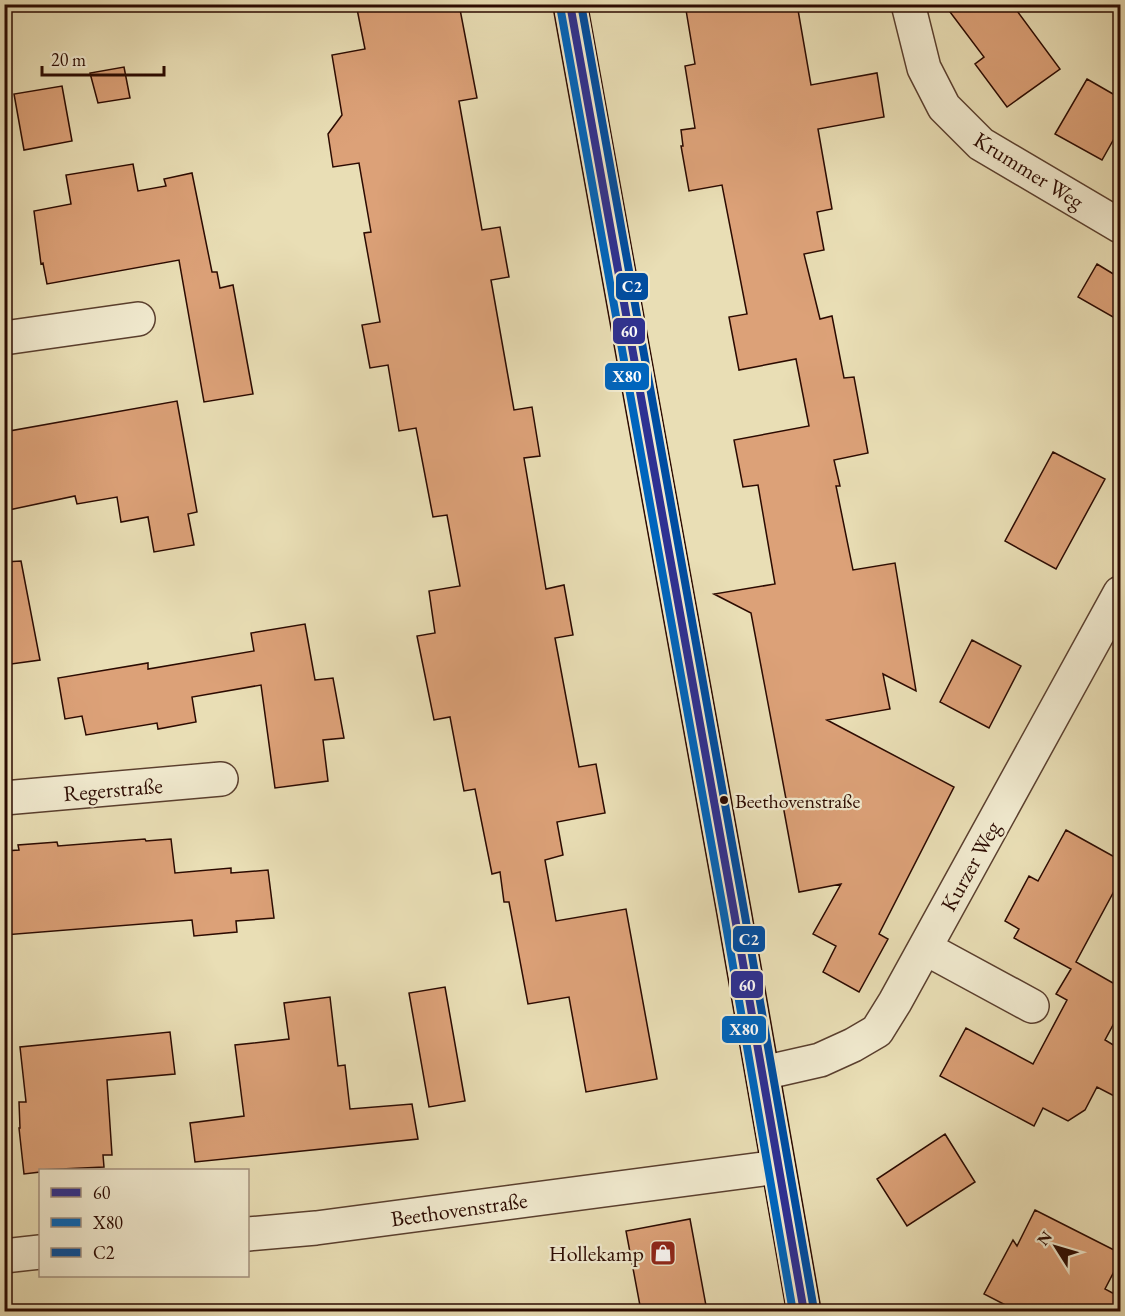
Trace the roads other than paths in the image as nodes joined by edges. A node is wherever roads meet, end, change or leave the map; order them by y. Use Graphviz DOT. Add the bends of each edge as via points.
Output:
graph roads {
  1 [pos="570,4"];
  2 [pos="908,4"];
  3 [pos="1120,226"];
  4 [pos="138,319"];
  5 [pos="4,338"];
  6 [pos="1120,593"];
  7 [pos="221,779"];
  8 [pos="4,798"];
  9 [pos="925,948"];
  10 [pos="1032,1006"];
  11 [pos="763,1073"];
  12 [pos="778,1167"];
  13 [pos="249,1234"];
  14 [pos="39,1252"];
  15 [pos="4,1256"];
  16 [pos="804,1311"];
  1 -- 11 [label="main road"];
  2 -- 3 [label="street, Krummer Weg" via="924,68 944,107 981,144"];
  4 -- 5 [label="street"];
  6 -- 9 [label="street, Kurzer Weg"];
  7 -- 8 [label="street, Regerstraße"];
  9 -- 10 [label="street"];
  9 -- 11 [label="street, Kurzer Weg" via="877,1030 820,1060"];
  11 -- 12 [label="main road"];
  12 -- 13 [label="street, Beethovenstraße"];
  12 -- 16 [label="main road"];
  14 -- 15 [label="street"];
}
